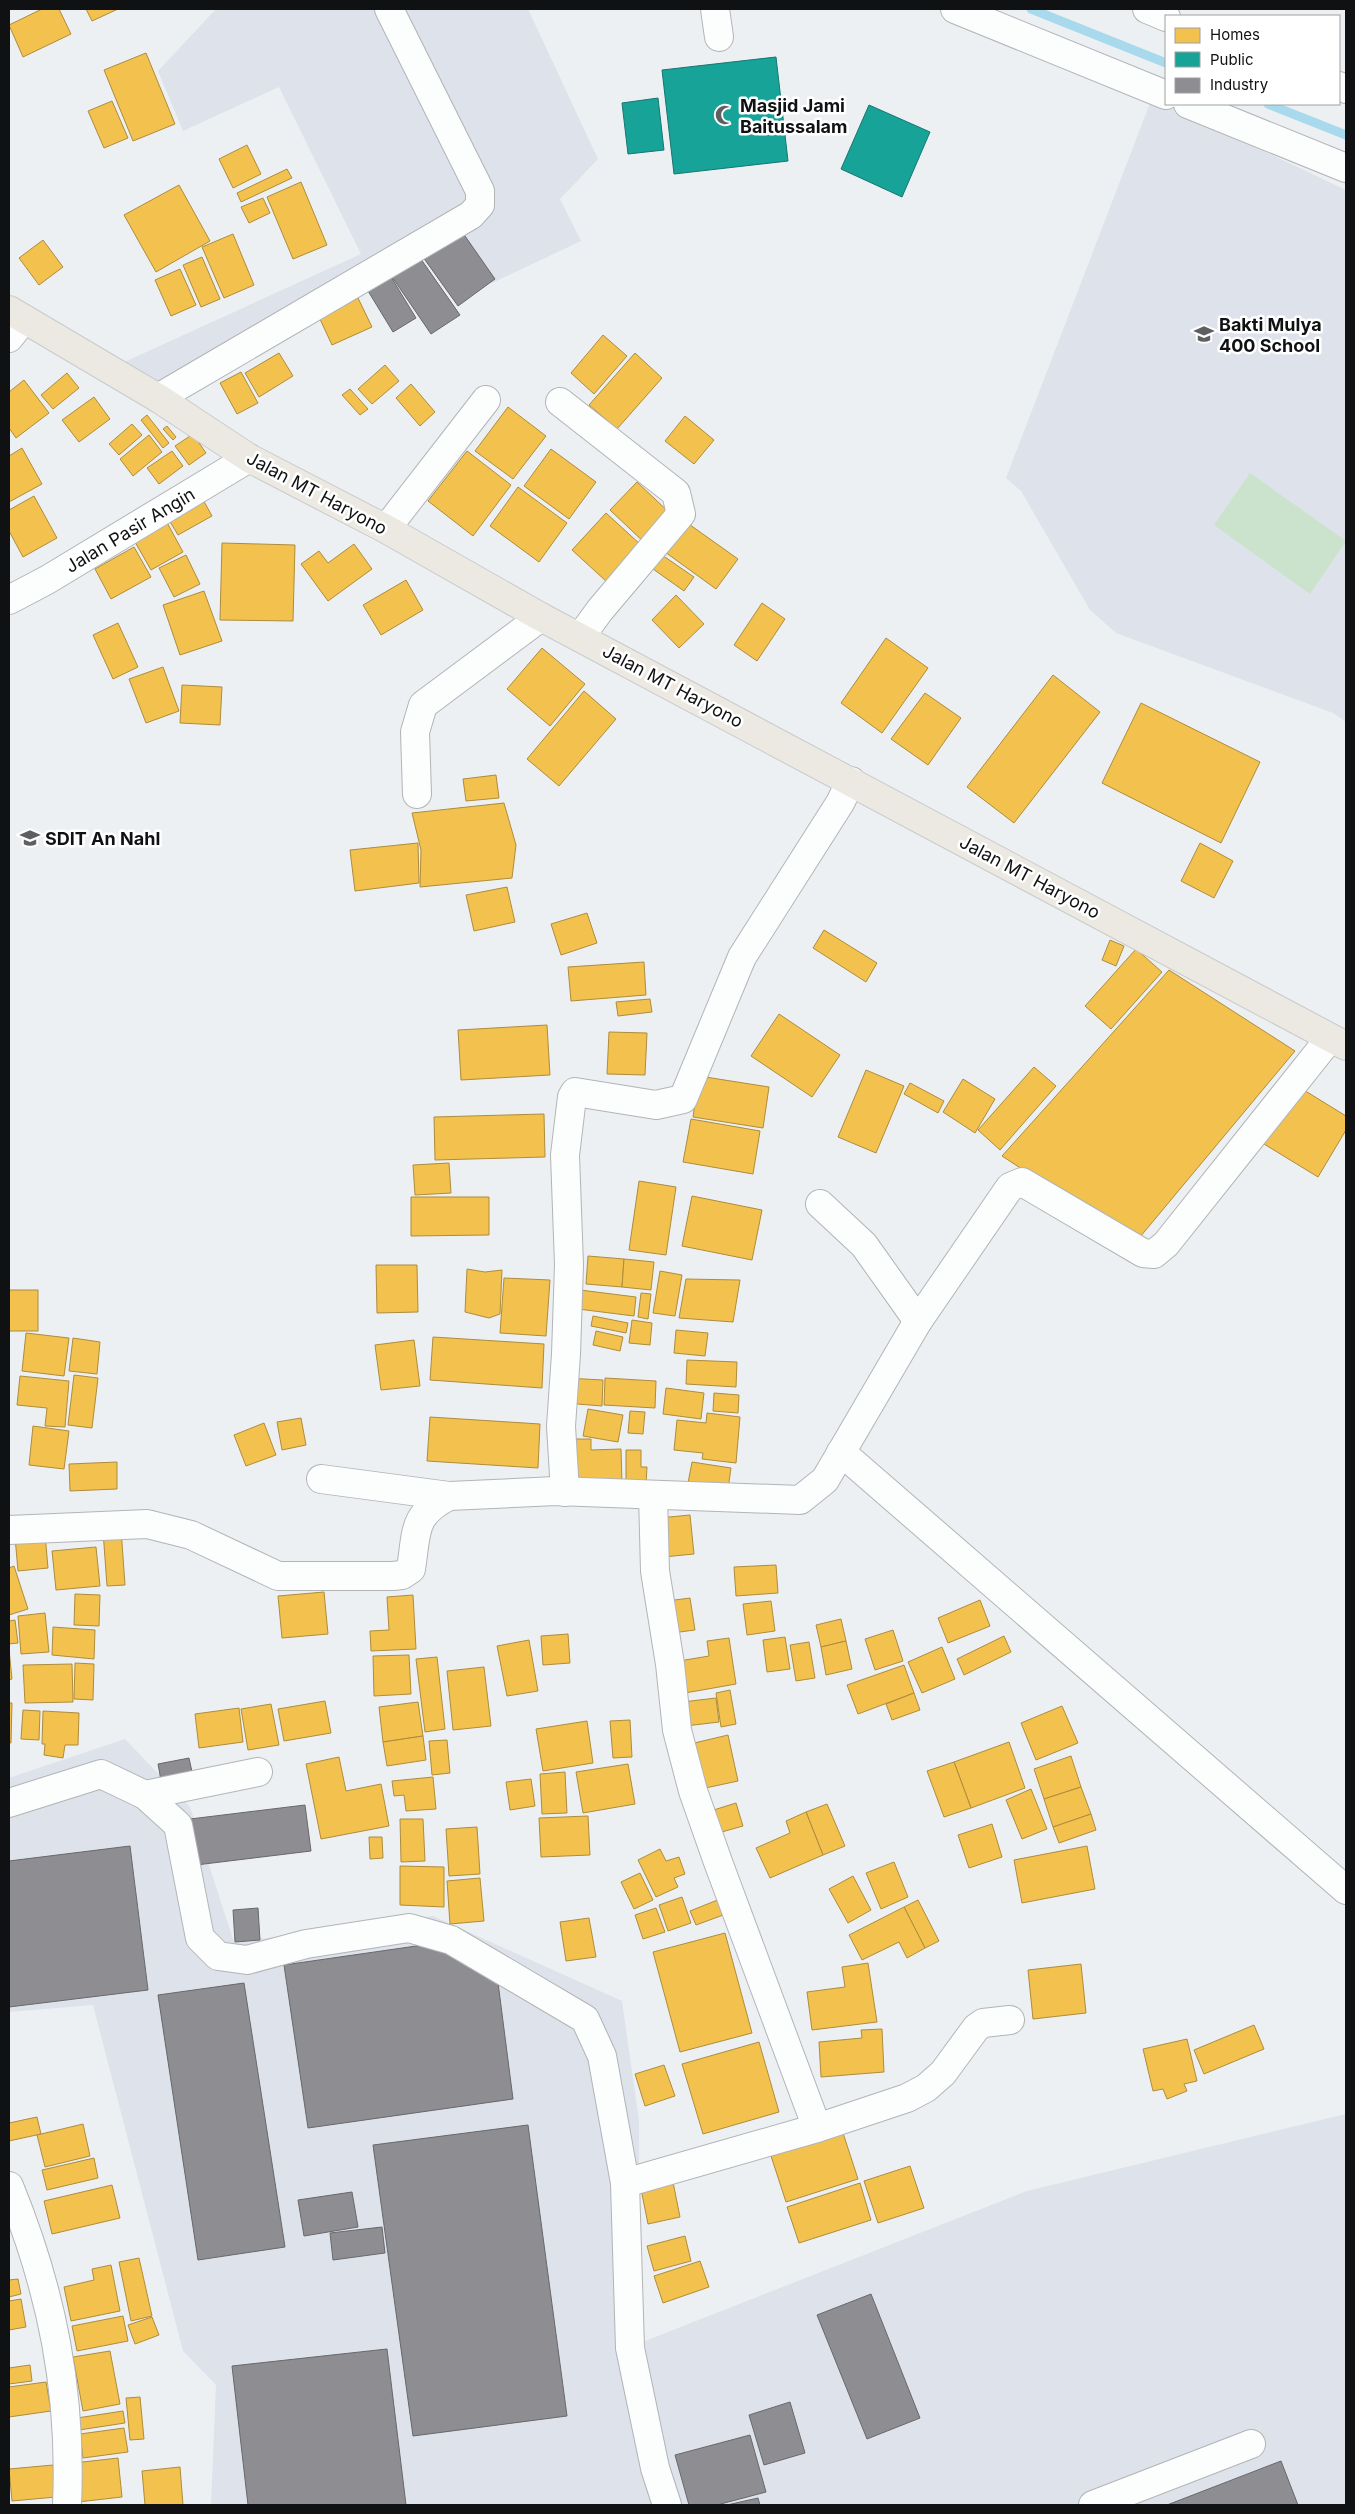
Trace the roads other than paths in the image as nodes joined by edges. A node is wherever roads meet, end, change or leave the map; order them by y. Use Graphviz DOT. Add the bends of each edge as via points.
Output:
graph roads {
  1 [pos="389,9"];
  2 [pos="715,9"];
  3 [pos="954,9"];
  4 [pos="1147,9"];
  5 [pos="1165,17"];
  6 [pos="719,37"];
  7 [pos="1165,95"];
  8 [pos="1190,105"];
  9 [pos="1346,168"];
  10 [pos="14,322"];
  11 [pos="158,398"];
  12 [pos="486,400"];
  13 [pos="560,402"];
  14 [pos="249,458"];
  15 [pos="386,529"];
  16 [pos="9,600"];
  17 [pos="541,617"];
  18 [pos="580,636"];
  19 [pos="851,781"];
  20 [pos="417,794"];
  21 [pos="1338,1042"];
  22 [pos="820,1204"];
  23 [pos="918,1321"];
  24 [pos="841,1452"];
  25 [pos="321,1479"];
  26 [pos="565,1492"];
  27 [pos="653,1495"];
  28 [pos="450,1496"];
  29 [pos="9,1530"];
  30 [pos="258,1772"];
  31 [pos="145,1794"];
  32 [pos="9,1803"];
  33 [pos="1346,1890"];
  34 [pos="1010,2020"];
  35 [pos="816,2128"];
  36 [pos="625,2183"];
  37 [pos="9,2186"];
  38 [pos="1251,2444"];
  39 [pos="66,2505"];
  40 [pos="667,2505"];
  41 [pos="1093,2505"];
  1 -- 11 [label="street" via="480,191 480,205 471,215"];
  2 -- 6 [label="street"];
  3 -- 7 [label="street"];
  4 -- 5 [label="street"];
  8 -- 9 [label="street"];
  10 -- 11 [label="main road, Jalan MT Haryono"];
  11 -- 14 [label="main road, Jalan MT Haryono"];
  12 -- 15 [label="street"];
  13 -- 18 [label="street" via="676,493 681,514"];
  14 -- 15 [label="main road, Jalan MT Haryono"];
  14 -- 16 [label="street, Jalan Pasir Angin"];
  15 -- 17 [label="main road, Jalan MT Haryono"];
  17 -- 18 [label="main road, Jalan MT Haryono"];
  17 -- 20 [label="street" via="424,705 415,732"];
  18 -- 19 [label="main road, Jalan MT Haryono"];
  19 -- 21 [label="main road, Jalan MT Haryono"];
  19 -- 26 [label="street" via="742,956 682,1099 656,1105 575,1092 572,1097 565,1155 569,1265 561,1426"];
  21 -- 23 [label="street" via="1166,1244 1154,1254 1143,1253 1022,1182 1010,1187"];
  22 -- 23 [label="street" via="864,1245"];
  23 -- 24 [label="street"];
  24 -- 27 [label="street" via="825,1480 800,1500"];
  24 -- 33 [label="street"];
  25 -- 28 [label="street"];
  26 -- 27 [label="street"];
  26 -- 28 [label="street"];
  27 -- 35 [label="street" via="655,1571 677,1730 693,1791"];
  28 -- 29 [label="street" via="432,1505 419,1520 411,1569 393,1576 278,1576 192,1535 147,1524"];
  30 -- 31 [label="street"];
  31 -- 32 [label="street" via="101,1774"];
  31 -- 36 [label="street" via="178,1825 200,1938 218,1956 247,1960 306,1944 409,1928 452,1940 585,2019 602,2056"];
  34 -- 35 [label="street" via="976,2028 942,2073 926,2088 893,2103"];
  35 -- 36 [label="street"];
  36 -- 40 [label="street" via="630,2348 655,2468"];
  37 -- 39 [label="street" via="34,2250 52,2314 66,2418"];
  38 -- 41 [label="street"];
}
